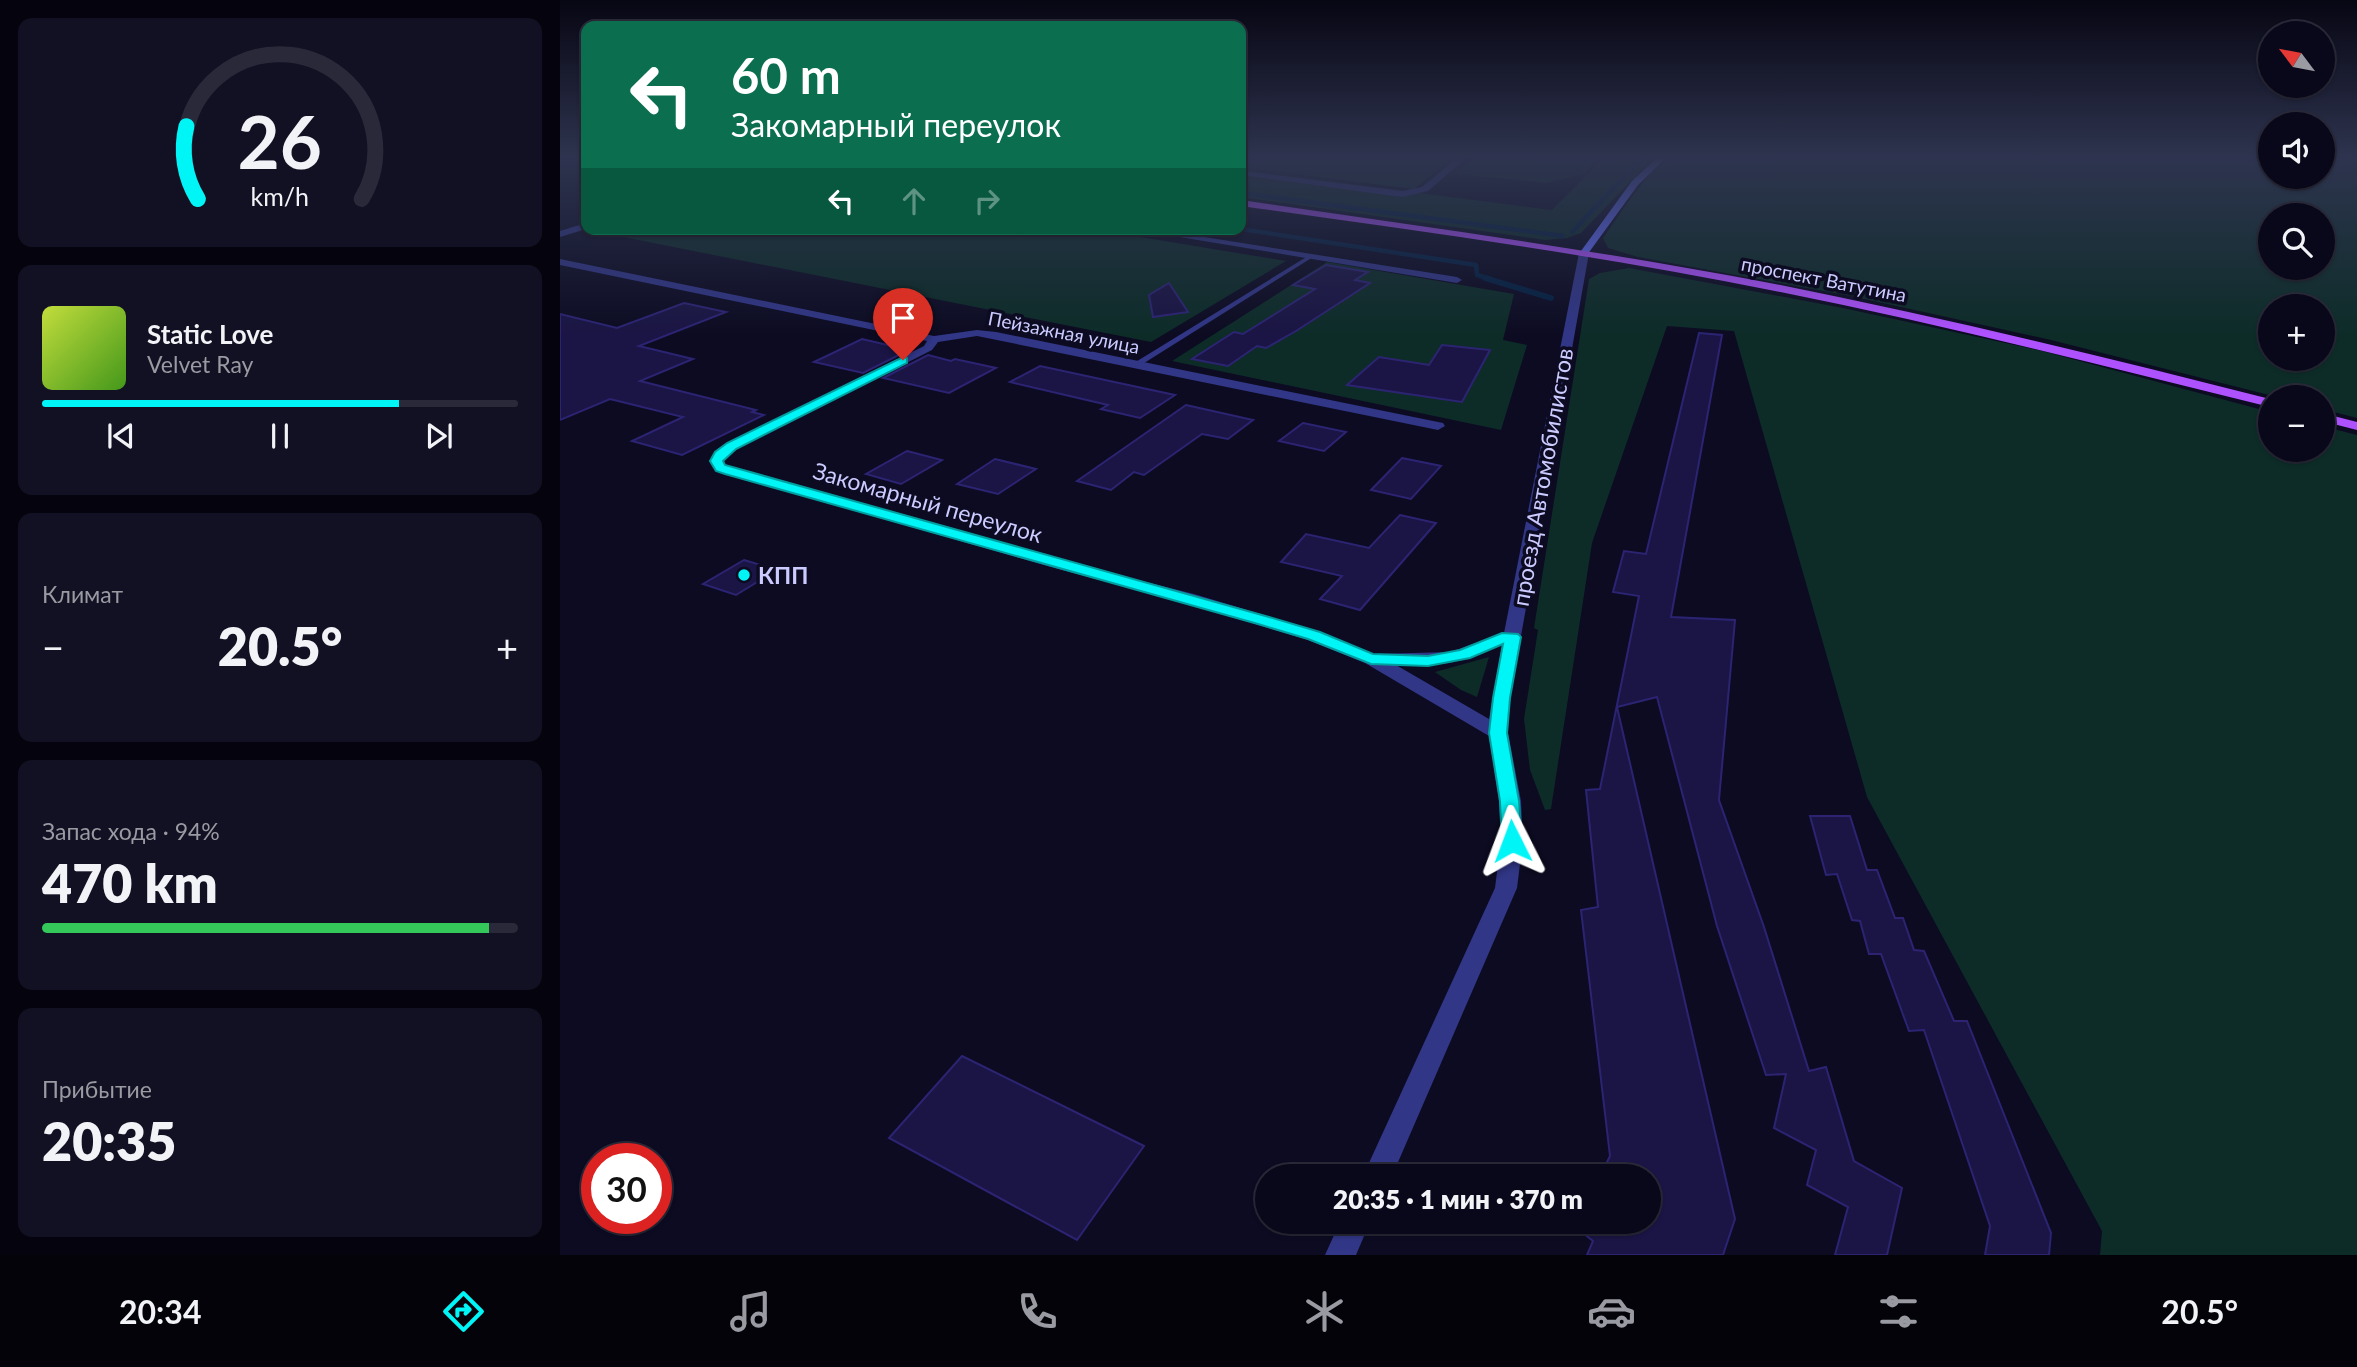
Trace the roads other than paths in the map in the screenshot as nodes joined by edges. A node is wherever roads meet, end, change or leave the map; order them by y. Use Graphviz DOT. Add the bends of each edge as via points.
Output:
graph roads {
  1 [pos="1341,218"];
  2 [pos="1610,218"];
  3 [pos="581,228"];
  4 [pos="560,234"];
  5 [pos="1172,235"];
  6 [pos="1584,253"];
  7 [pos="1310,257"];
  8 [pos="560,262"];
  9 [pos="1457,280"];
  10 [pos="934,339"];
  11 [pos="1138,363"];
  12 [pos="2258,400"];
  13 [pos="2335,420"];
  14 [pos="1438,426"];
  15 [pos="2357,426"];
  16 [pos="1513,637"];
  17 [pos="1371,659"];
  18 [pos="1498,733"];
  19 [pos="1382,1164"];
  20 [pos="1350,1234"];
  21 [pos="1340,1255"];
  1 -- 6 [label="main road, проспект Ватутина"];
  2 -- 6 [label="street"];
  3 -- 4 [label="street"];
  5 -- 7 [label="street"];
  6 -- 12 [label="main road, проспект Ватутина" via="1847,302 2047,346"];
  6 -- 16 [label="street, проезд Автомобилистов"];
  7 -- 9 [label="street"];
  7 -- 11 [label="lane"];
  8 -- 10 [label="street, Пейзажная улица"];
  10 -- 11 [label="street, Пейзажная улица" via="977,333"];
  10 -- 17 [label="street, Закомарный переулок" via="928,348 732,446 716,461 720,468 1200,602 1314,636"];
  11 -- 14 [label="street, Пейзажная улица"];
  13 -- 15 [label="main road"];
  16 -- 17 [label="street, Закомарный переулок" via="1428,661"];
  16 -- 18 [label="street, проезд Автомобилистов"];
  17 -- 18 [label="street, Закомарный переулок"];
  18 -- 19 [label="street, проезд Автомобилистов" via="1510,801 1512,841 1506,888"];
  20 -- 21 [label="street"];
}
